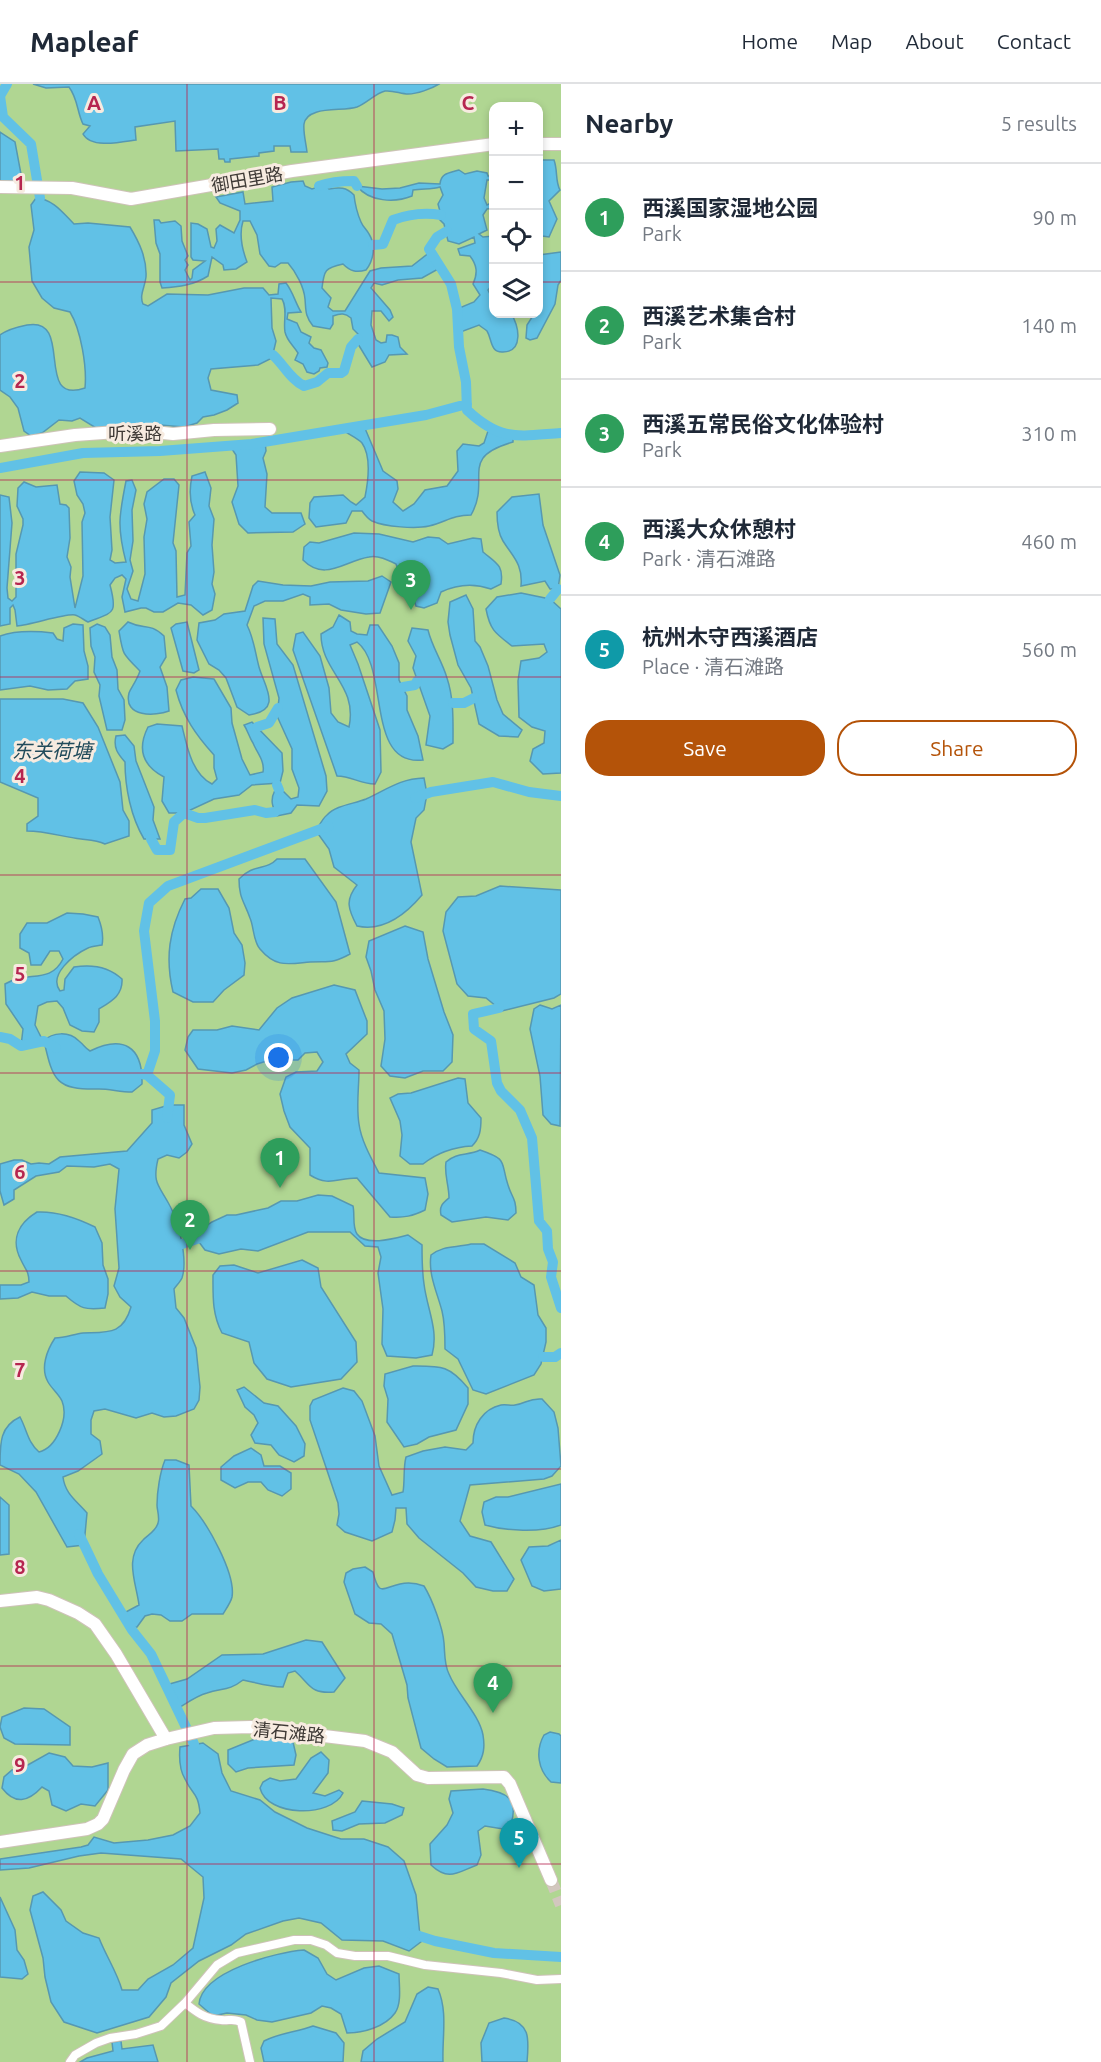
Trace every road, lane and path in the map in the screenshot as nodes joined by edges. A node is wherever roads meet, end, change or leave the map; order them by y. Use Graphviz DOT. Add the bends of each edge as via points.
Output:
graph roads {
  1 [pos="543,144"];
  2 [pos="561,144"];
  3 [pos="489,145"];
  4 [pos="0,187"];
  5 [pos="270,429"];
  6 [pos="0,446"];
  7 [pos="0,1601"];
  8 [pos="166,1738"];
  9 [pos="0,1842"];
  10 [pos="551,1880"];
  11 [pos="561,1978"];
  12 [pos="184,2003"];
  13 [pos="70,2062"];
  14 [pos="250,2062"];
  1 -- 2 [label="street"];
  3 -- 4 [label="street, 御田里路" via="292,171 131,199 83,190"];
  5 -- 6 [label="street, 听溪路" via="75,435"];
  7 -- 8 [label="street" via="37,1597 95,1624"];
  8 -- 9 [label="street, 清石滩路" via="133,1754 98,1824"];
  8 -- 10 [label="street, 清石滩路" via="214,1728 250,1727 365,1741 392,1752 417,1775 428,1778 504,1777"];
  11 -- 12 [label="street" via="537,1980 425,1965 388,1956 355,1956 337,1953 311,1940 294,1940 237,1953 217,1965"];
  12 -- 13 [label="street" via="161,2026 96,2043"];
  12 -- 14 [label="street" via="203,2017 241,2022"];
}
